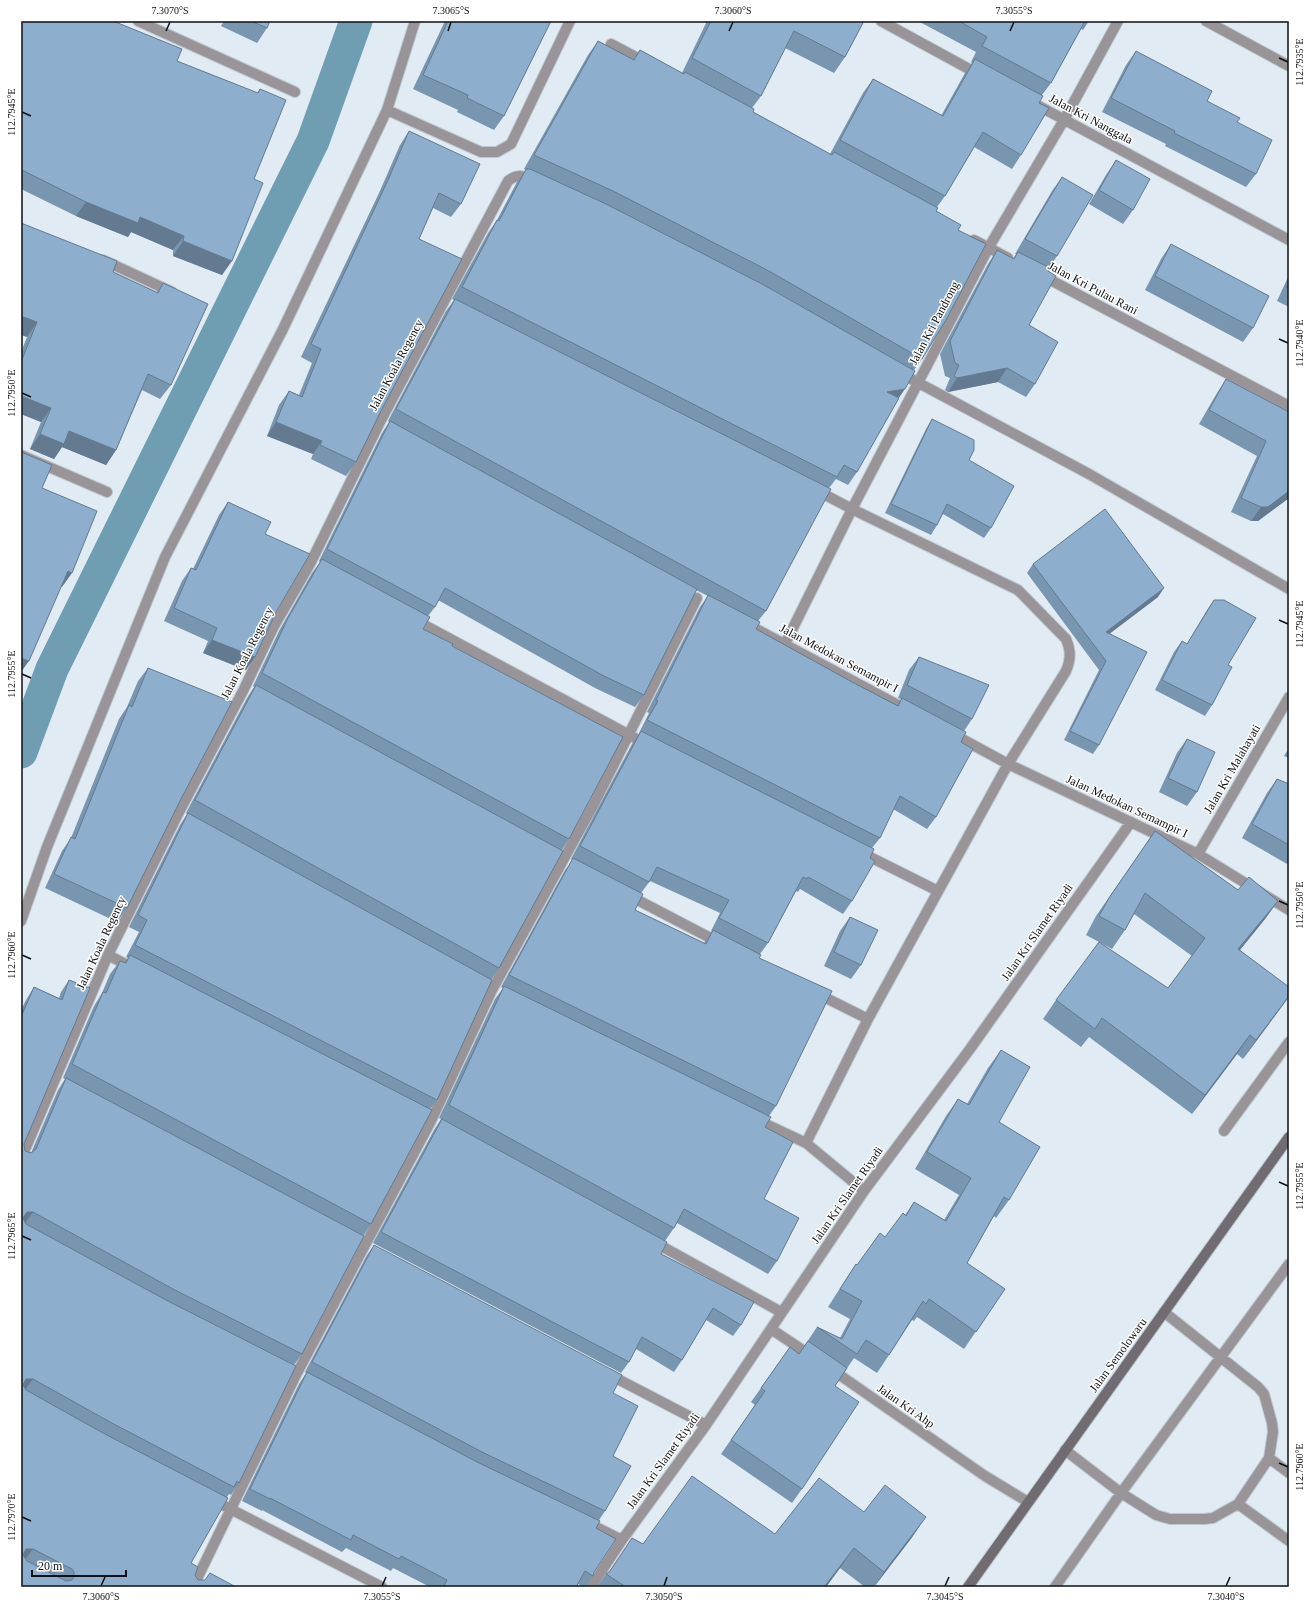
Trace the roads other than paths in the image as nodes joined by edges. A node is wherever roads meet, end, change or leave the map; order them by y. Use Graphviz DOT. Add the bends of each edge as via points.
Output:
graph roads {
  1 [pos="138,21"];
  2 [pos="415,21"];
  3 [pos="570,21"];
  4 [pos="881,21"];
  5 [pos="1118,21"];
  6 [pos="1206,21"];
  7 [pos="611,44"];
  8 [pos="1289,66"];
  9 [pos="653,67"];
  10 [pos="989,80"];
  11 [pos="295,92"];
  12 [pos="1023,98"];
  13 [pos="387,110"];
  14 [pos="1064,120"];
  15 [pos="544,185"];
  16 [pos="968,236"];
  17 [pos="1289,240"];
  18 [pos="989,247"];
  19 [pos="92,255"];
  20 [pos="1017,262"];
  21 [pos="1031,270"];
  22 [pos="184,298"];
  23 [pos="891,368"];
  24 [pos="918,383"];
  25 [pos="1289,406"];
  26 [pos="21,455"];
  27 [pos="810,487"];
  28 [pos="107,492"];
  29 [pos="852,509"];
  30 [pos="1289,589"];
  31 [pos="697,598"];
  32 [pos="407,616"];
  33 [pos="738,619"];
  34 [pos="785,644"];
  35 [pos="1289,697"];
  36 [pos="918,715"];
  37 [pos="945,730"];
  38 [pos="629,735"];
  39 [pos="643,742"];
  40 [pos="1008,764"];
  41 [pos="1131,822"];
  42 [pos="847,845"];
  43 [pos="1198,854"];
  44 [pos="620,891"];
  45 [pos="938,891"];
  46 [pos="1289,910"];
  47 [pos="21,921"];
  48 [pos="726,946"];
  49 [pos="108,955"];
  50 [pos="143,973"];
  51 [pos="804,986"];
  52 [pos="868,1019"];
  53 [pos="1289,1042"];
  54 [pos="745,1115"];
  55 [pos="1224,1131"];
  56 [pos="1289,1137"];
  57 [pos="806,1143"];
  58 [pos="21,1159"];
  59 [pos="864,1191"];
  60 [pos="641,1236"];
  61 [pos="1289,1264"];
  62 [pos="782,1312"];
  63 [pos="1164,1312"];
  64 [pos="771,1329"];
  65 [pos="1217,1354"];
  66 [pos="601,1370"];
  67 [pos="706,1425"];
  68 [pos="1065,1450"];
  69 [pos="1269,1458"];
  70 [pos="1289,1473"];
  71 [pos="1118,1491"];
  72 [pos="204,1495"];
  73 [pos="1028,1502"];
  74 [pos="1238,1504"];
  75 [pos="232,1510"];
  76 [pos="579,1519"];
  77 [pos="622,1540"];
  78 [pos="1289,1541"];
  79 [pos="193,1587"];
  80 [pos="382,1587"];
  81 [pos="591,1587"];
  82 [pos="968,1587"];
  83 [pos="1055,1587"];
  1 -- 11 [label="street"];
  2 -- 13 [label="street"];
  3 -- 13 [label="street" via="511,144 496,152 481,152"];
  4 -- 10 [label="street"];
  5 -- 14 [label="street, Jalan Kri Pandrong"];
  6 -- 8 [label="street"];
  7 -- 9 [label="street"];
  12 -- 14 [label="street, Jalan Kri Nanggala"];
  13 -- 47 [label="street" via="283,329 165,558 47,847"];
  14 -- 17 [label="street, Jalan Kri Nanggala"];
  14 -- 18 [label="street, Jalan Kri Pandrong"];
  15 -- 49 [label="street, Jalan Koala Regency" via="522,175 515,176 508,182 314,566 273,628 248,690"];
  16 -- 18 [label="street"];
  18 -- 20 [label="street"];
  18 -- 24 [label="street, Jalan Kri Pandrong"];
  19 -- 22 [label="street"];
  21 -- 25 [label="street, Jalan Kri Pulau Rani"];
  23 -- 24 [label="street"];
  24 -- 29 [label="street, Jalan Kri Pandrong"];
  24 -- 30 [label="street" via="1089,474"];
  26 -- 28 [label="street"];
  27 -- 29 [label="street"];
  29 -- 34 [label="street, Jalan Kri Pandrong"];
  29 -- 40 [label="street" via="1018,590 1066,639 1071,660 1066,672"];
  31 -- 38 [label="street"];
  32 -- 38 [label="street"];
  33 -- 34 [label="street, Jalan Medokan Semampir I"];
  34 -- 36 [label="street, Jalan Medokan Semampir I"];
  35 -- 43 [label="street, Jalan Kri Malahayati"];
  37 -- 40 [label="street, Jalan Medokan Semampir I"];
  38 -- 39 [label="street"];
  38 -- 75 [label="street" via="563,862 492,989 431,1121 296,1375"];
  40 -- 41 [label="street, Jalan Medokan Semampir I"];
  40 -- 45 [label="street"];
  41 -- 43 [label="street, Jalan Medokan Semampir I"];
  41 -- 59 [label="street, Jalan Kri Slamet Riyadi" via="970,1049"];
  42 -- 45 [label="street"];
  43 -- 46 [label="street, Jalan Medokan Semampir I"];
  44 -- 48 [label="street"];
  45 -- 52 [label="street"];
  49 -- 50 [label="street"];
  49 -- 58 [label="street, Jalan Koala Regency" via="59,1082"];
  51 -- 52 [label="street"];
  52 -- 57 [label="street"];
  53 -- 55 [label="street"];
  54 -- 57 [label="street"];
  56 -- 63 [label="main road, Jalan Semolowaru"];
  57 -- 59 [label="street"];
  59 -- 62 [label="street, Jalan Kri Slamet Riyadi"];
  60 -- 62 [label="street"];
  61 -- 65 [label="street"];
  62 -- 64 [label="street, Jalan Kri Slamet Riyadi"];
  63 -- 65 [label="street"];
  63 -- 68 [label="main road, Jalan Semolowaru"];
  64 -- 67 [label="street, Jalan Kri Slamet Riyadi"];
  64 -- 73 [label="street, Jalan Kri Ahp" via="985,1476"];
  65 -- 69 [label="street" via="1264,1394 1273,1432"];
  65 -- 71 [label="street"];
  66 -- 67 [label="street"];
  67 -- 77 [label="street, Jalan Kri Slamet Riyadi"];
  68 -- 71 [label="street"];
  68 -- 73 [label="main road, Jalan Semolowaru"];
  69 -- 70 [label="street"];
  69 -- 74 [label="street"];
  71 -- 74 [label="street" via="1156,1515 1170,1519 1204,1520 1213,1518"];
  71 -- 83 [label="street"];
  72 -- 75 [label="street"];
  73 -- 82 [label="main road, Jalan Semolowaru"];
  74 -- 78 [label="street"];
  75 -- 79 [label="street"];
  75 -- 80 [label="street"];
  76 -- 77 [label="street"];
  77 -- 81 [label="street, Jalan Kri Slamet Riyadi"];
}
